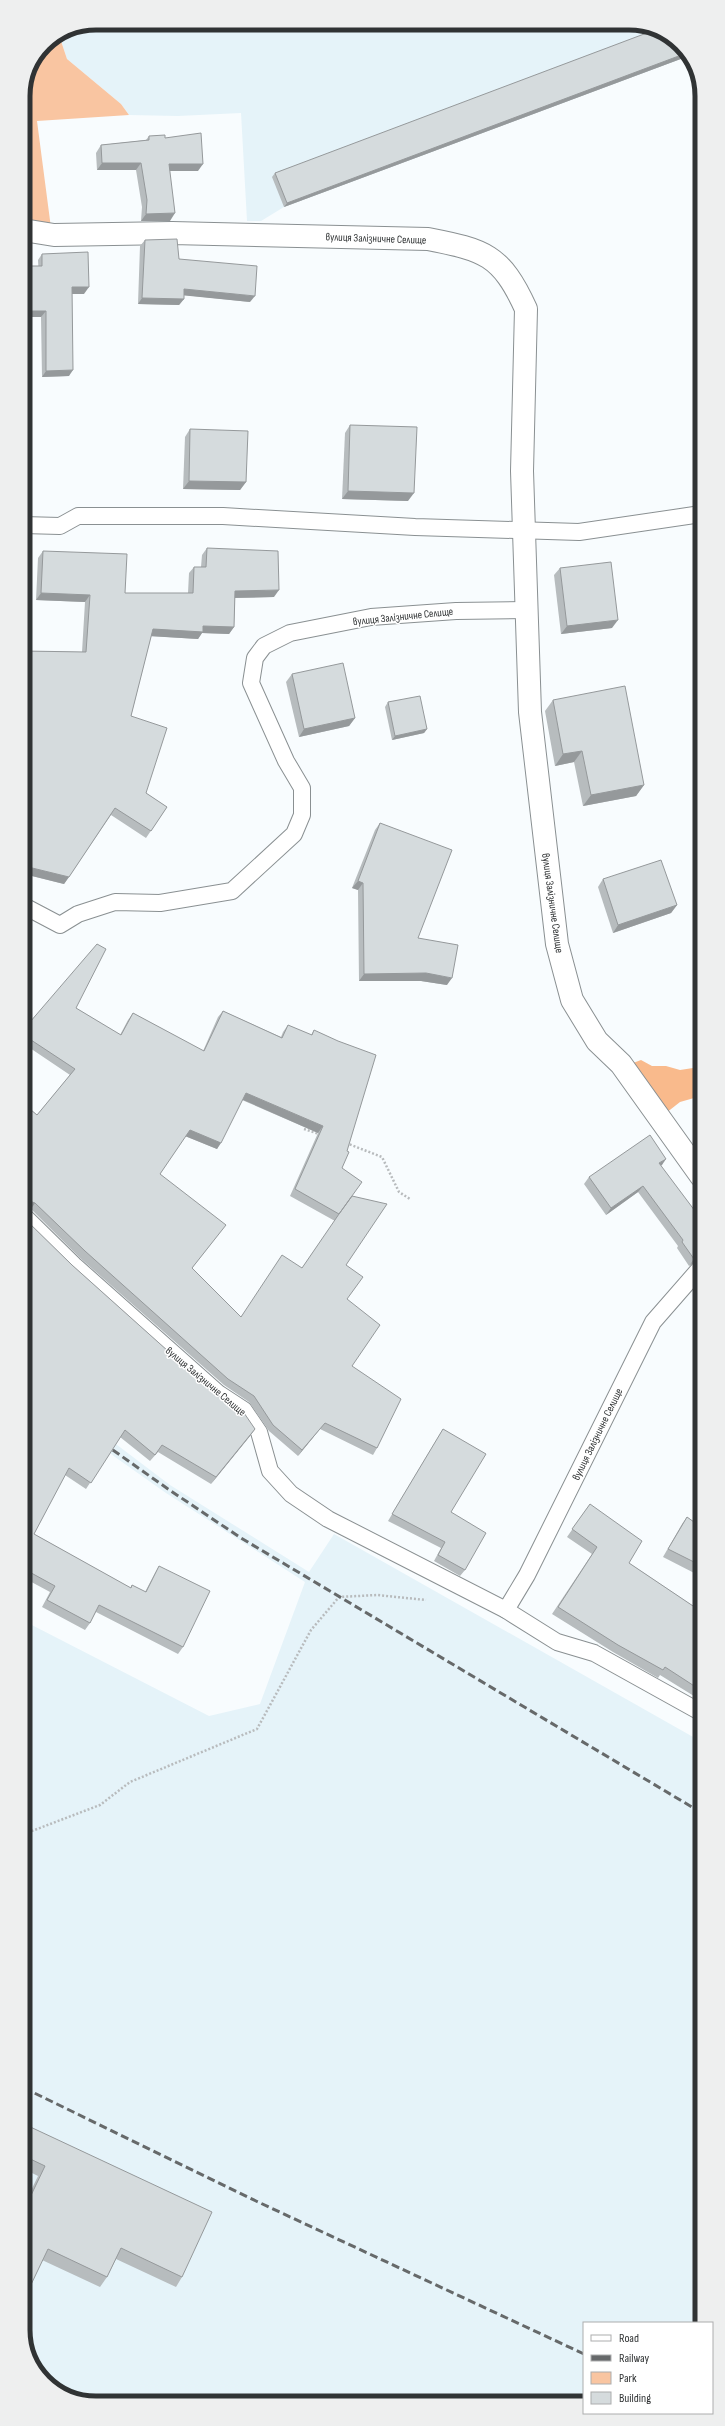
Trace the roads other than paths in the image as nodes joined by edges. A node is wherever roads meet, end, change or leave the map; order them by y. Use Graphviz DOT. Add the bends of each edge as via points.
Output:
graph roads {
  1 [pos="30,231"];
  2 [pos="695,515"];
  3 [pos="30,525"];
  4 [pos="524,530"];
  5 [pos="526,610"];
  6 [pos="30,909"];
  7 [pos="695,1168"];
  8 [pos="30,1222"];
  9 [pos="695,1274"];
  10 [pos="506,1610"];
  11 [pos="695,1709"];
  1 -- 4 [label="street, вулиця Залізничне Селище" via="54,235 172,233 428,239 466,247 495,260 515,285 526,309 522,471"];
  2 -- 4 [label="lane" via="579,532"];
  3 -- 4 [label="lane" via="60,526 78,516 215,516"];
  4 -- 5 [label="street, вулиця Залізничне Селище"];
  5 -- 6 [label="lane, вулиця Залізничне Селище" via="456,611 371,617 290,633 264,646 255,658 251,683 286,761 302,788 302,815 294,834 232,890 160,903 115,902 78,914 60,925"];
  5 -- 7 [label="street, вулиця Залізничне Селище" via="530,712 557,944 572,1000 597,1041 621,1064"];
  8 -- 10 [label="lane, вулиця Залізничне Селище" via="74,1265 218,1393 244,1410 259,1432 270,1471 291,1494 328,1519"];
  9 -- 10 [label="lane, вулиця Залізничне Селище" via="653,1322 527,1575"];
  10 -- 11 [label="lane, вулиця Залізничне Селище" via="557,1642 594,1653"];
}
